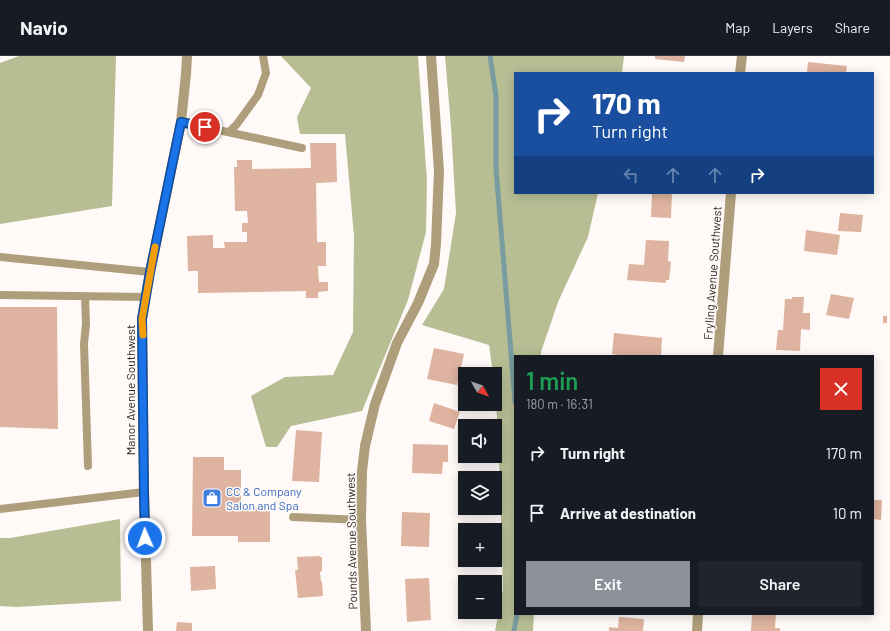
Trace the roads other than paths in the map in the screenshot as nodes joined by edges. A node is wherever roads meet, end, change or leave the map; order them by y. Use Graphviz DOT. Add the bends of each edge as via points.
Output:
graph roads {
  1 [pos="187,56"];
  2 [pos="263,56"];
  3 [pos="431,56"];
  4 [pos="742,56"];
  5 [pos="740,72"];
  6 [pos="181,122"];
  7 [pos="229,132"];
  8 [pos="302,148"];
  9 [pos="731,194"];
  10 [pos="0,257"];
  11 [pos="150,272"];
  12 [pos="0,295"];
  13 [pos="86,296"];
  14 [pos="146,297"];
  15 [pos="718,355"];
  16 [pos="88,466"];
  17 [pos="144,492"];
  18 [pos="0,509"];
  19 [pos="294,517"];
  20 [pos="361,520"];
  21 [pos="698,615"];
  22 [pos="148,631"];
  23 [pos="366,631"];
  24 [pos="697,631"];
  1 -- 6 [label="street, Manor Avenue Southwest"];
  2 -- 7 [label="lane" via="266,73 258,95"];
  3 -- 20 [label="street, Pounds Avenue Southwest" via="439,171 434,264 418,303 397,343 375,404 364,452"];
  4 -- 5 [label="street"];
  6 -- 7 [label="lane"];
  6 -- 11 [label="street, Manor Avenue Southwest"];
  7 -- 8 [label="lane"];
  9 -- 15 [label="street, Fryling Avenue Southwest"];
  10 -- 11 [label="lane"];
  11 -- 14 [label="street, Manor Avenue Southwest"];
  12 -- 13 [label="lane"];
  13 -- 14 [label="lane"];
  13 -- 16 [label="lane" via="84,344"];
  14 -- 17 [label="street, Manor Avenue Southwest" via="142,319"];
  17 -- 18 [label="lane"];
  17 -- 22 [label="street, Manor Avenue Southwest"];
  19 -- 20 [label="lane"];
  20 -- 23 [label="street, Pounds Avenue Southwest"];
  21 -- 24 [label="street"];
}
